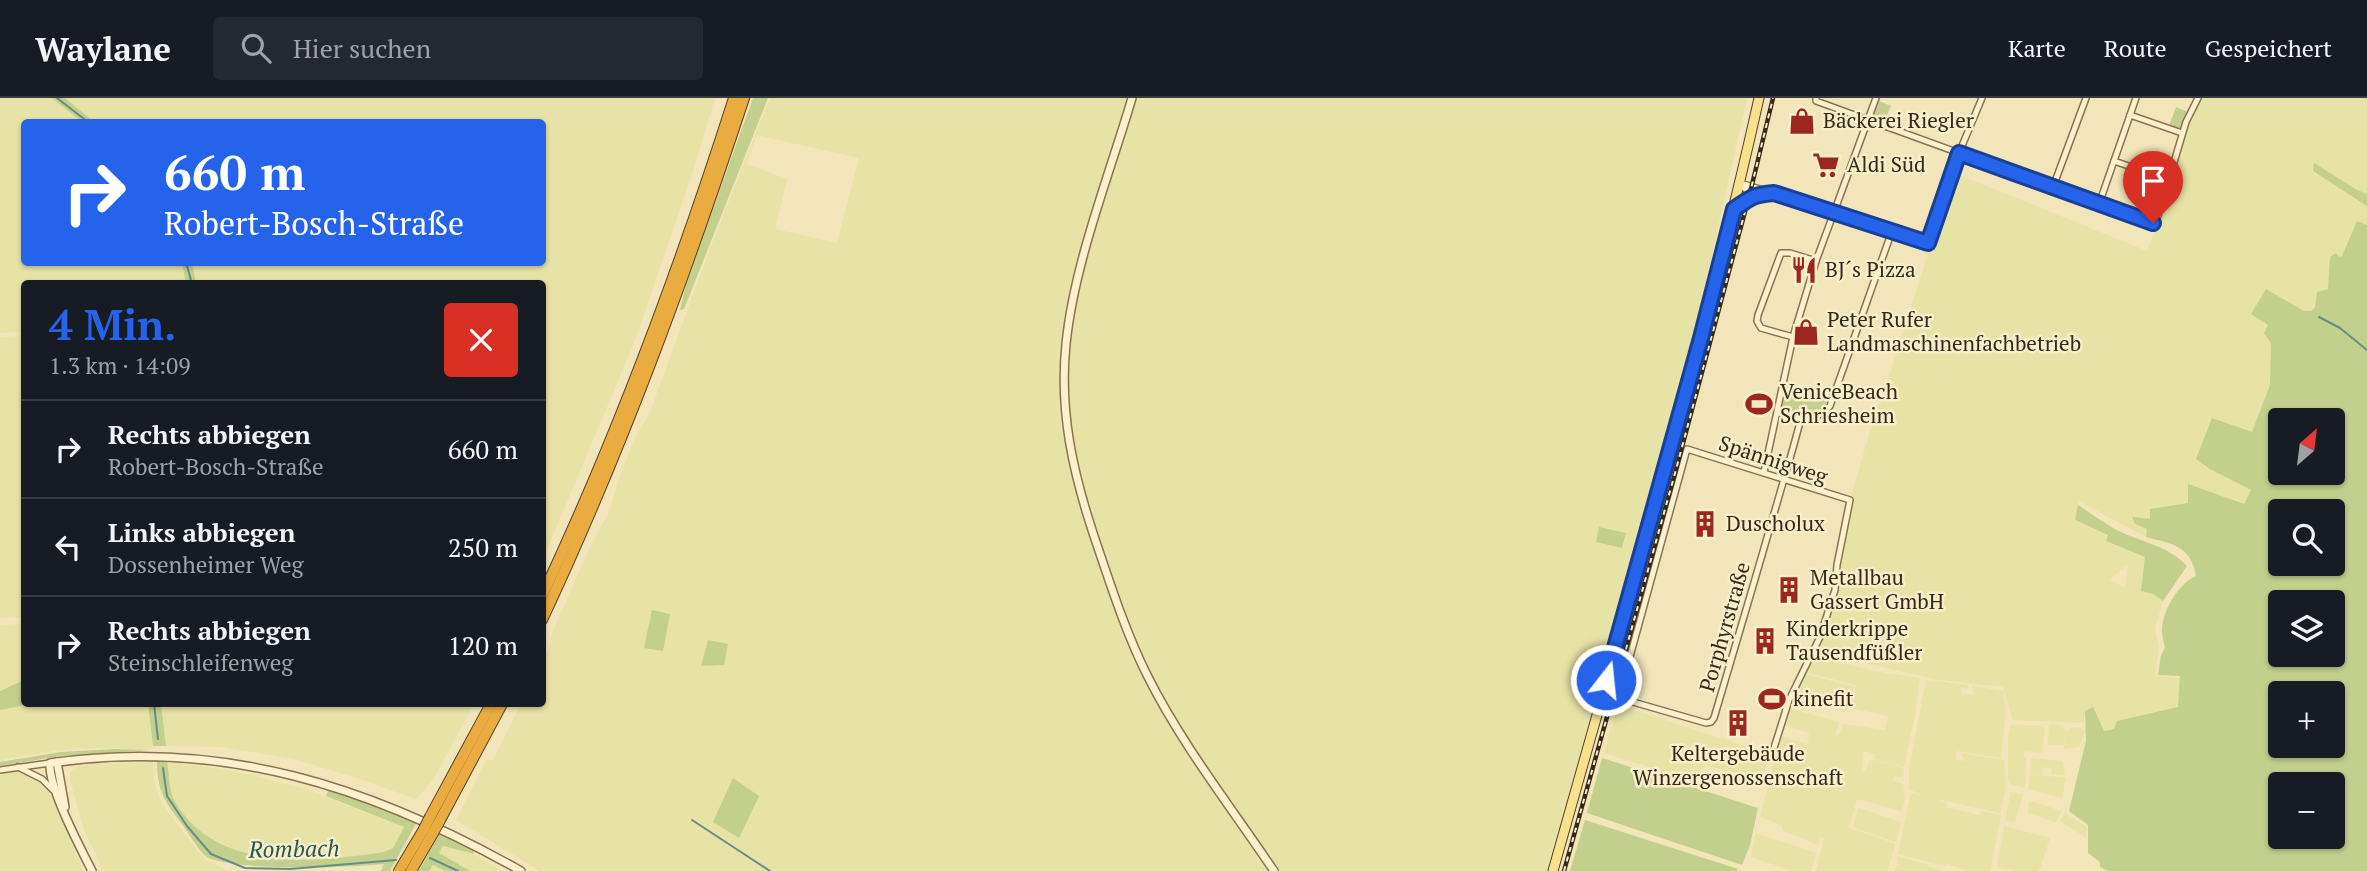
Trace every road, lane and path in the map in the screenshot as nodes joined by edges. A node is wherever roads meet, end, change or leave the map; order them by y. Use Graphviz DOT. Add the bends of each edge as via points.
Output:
graph roads {
  1 [pos="734,98"];
  2 [pos="744,98"];
  3 [pos="1132,98"];
  4 [pos="1759,98"];
  5 [pos="1876,98"];
  6 [pos="1982,98"];
  7 [pos="2086,98"];
  8 [pos="2136,98"];
  9 [pos="2198,98"];
  10 [pos="1816,100"];
  11 [pos="2130,115"];
  12 [pos="1867,120"];
  13 [pos="2182,133"];
  14 [pos="1959,153"];
  15 [pos="2114,161"];
  16 [pos="2169,180"];
  17 [pos="1740,183"];
  18 [pos="2053,187"];
  19 [pos="1774,193"];
  20 [pos="1756,195"];
  21 [pos="2099,204"];
  22 [pos="1734,209"];
  23 [pos="1834,211"];
  24 [pos="1892,231"];
  25 [pos="1816,261"];
  26 [pos="1793,337"];
  27 [pos="1778,413"];
  28 [pos="1801,418"];
  29 [pos="1764,472"];
  30 [pos="1784,479"];
  31 [pos="546,587"];
  32 [pos="546,611"];
  33 [pos="490,707"];
  34 [pos="500,707"];
  35 [pos="1711,722"];
  36 [pos="1774,748"];
  37 [pos="54,762"];
  38 [pos="18,767"];
  39 [pos="0,770"];
  40 [pos="55,791"];
  41 [pos="65,811"];
  42 [pos="435,820"];
  43 [pos="429,831"];
  44 [pos="92,871"];
  45 [pos="399,871"];
  46 [pos="411,871"];
  47 [pos="521,871"];
  48 [pos="1275,871"];
  49 [pos="1553,871"];
  1 -- 31 [label="highway" via="628,398"];
  2 -- 32 [label="highway" via="649,371"];
  3 -- 48 [label="street" via="1069,322 1064,386 1070,452 1114,594 1147,675 1183,738"];
  4 -- 17 [label="main road"];
  5 -- 12 [label="street"];
  6 -- 14 [label="street"];
  7 -- 18 [label="street"];
  8 -- 11 [label="street"];
  9 -- 13 [label="street"];
  10 -- 12 [label="street"];
  11 -- 13 [label="street"];
  11 -- 15 [label="street"];
  12 -- 14 [label="street"];
  12 -- 23 [label="street"];
  13 -- 16 [label="street"];
  14 -- 18 [label="street"];
  14 -- 24 [label="street" via="1928,243"];
  15 -- 16 [label="street"];
  15 -- 21 [label="street"];
  16 -- 21 [label="street" via="2155,222"];
  17 -- 19 [label="street"];
  17 -- 20 [label="street"];
  17 -- 22 [label="main road"];
  18 -- 21 [label="street"];
  19 -- 20 [label="street"];
  19 -- 23 [label="street"];
  20 -- 22 [label="street"];
  22 -- 49 [label="main road"];
  23 -- 24 [label="street"];
  23 -- 25 [label="street"];
  24 -- 28 [label="street" via="1830,405 1820,415"];
  25 -- 26 [label="street"];
  25 -- 26 [label="street" via="1781,253 1758,315 1761,328"];
  26 -- 27 [label="street"];
  27 -- 28 [label="street"];
  27 -- 29 [label="street"];
  28 -- 30 [label="street, Porphyrstraße"];
  29 -- 30 [label="street, Spännigweg"];
  29 -- 35 [label="street, Spännigweg" via="1687,449 1620,693 1626,701"];
  30 -- 35 [label="street, Porphyrstraße"];
  30 -- 36 [label="street, Spännigweg" via="1850,500 1835,590"];
  33 -- 42 [label="highway"];
  34 -- 42 [label="highway"];
  37 -- 38 [label="street"];
  37 -- 40 [label="street" via="50,775"];
  37 -- 41 [label="street"];
  37 -- 47 [label="street" via="184,757 278,771 366,797 481,848"];
  38 -- 39 [label="street"];
  38 -- 40 [label="street"];
  40 -- 41 [label="street"];
  41 -- 44 [label="street"];
  42 -- 43 [label="highway, bridge"];
  43 -- 45 [label="highway"];
  43 -- 46 [label="highway"];
}
